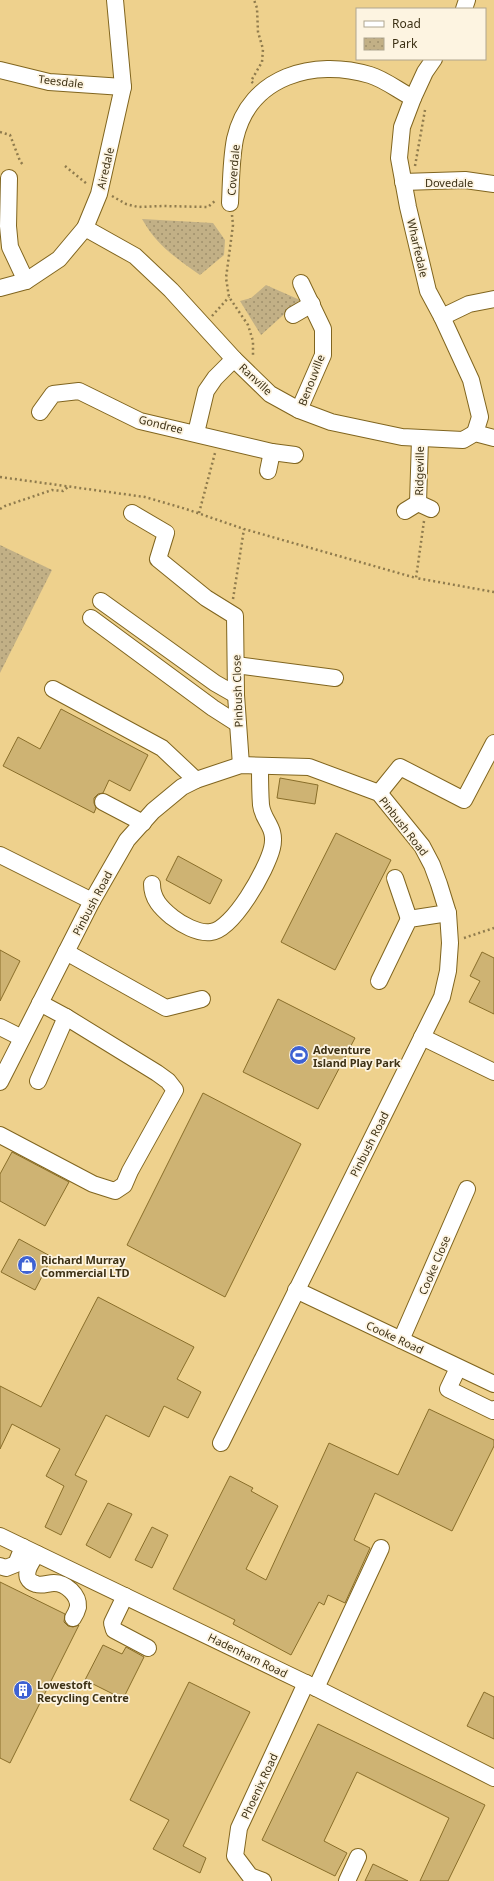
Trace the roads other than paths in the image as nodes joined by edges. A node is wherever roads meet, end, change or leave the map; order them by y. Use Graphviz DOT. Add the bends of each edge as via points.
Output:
graph roads {
  1 [pos="115,0"];
  2 [pos="433,60"];
  3 [pos="0,70"];
  4 [pos="123,87"];
  5 [pos="419,101"];
  6 [pos="10,178"];
  7 [pos="408,182"];
  8 [pos="494,184"];
  9 [pos="230,203"];
  10 [pos="4,210"];
  11 [pos="85,228"];
  12 [pos="26,281"];
  13 [pos="301,283"];
  14 [pos="0,288"];
  15 [pos="494,299"];
  16 [pos="312,304"];
  17 [pos="293,315"];
  18 [pos="442,317"];
  19 [pos="234,359"];
  20 [pos="300,410"];
  21 [pos="40,412"];
  22 [pos="196,433"];
  23 [pos="475,433"];
  24 [pos="494,438"];
  25 [pos="420,439"];
  26 [pos="272,452"];
  27 [pos="295,455"];
  28 [pos="268,471"];
  29 [pos="405,511"];
  30 [pos="132,513"];
  31 [pos="101,601"];
  32 [pos="91,618"];
  33 [pos="236,665"];
  34 [pos="335,678"];
  35 [pos="53,689"];
  36 [pos="236,695"];
  37 [pos="238,724"];
  38 [pos="494,743"];
  39 [pos="241,765"];
  40 [pos="260,766"];
  41 [pos="196,780"];
  42 [pos="379,793"];
  43 [pos="103,802"];
  44 [pos="143,823"];
  45 [pos="0,855"];
  46 [pos="395,878"];
  47 [pos="152,884"];
  48 [pos="92,901"];
  49 [pos="448,913"];
  50 [pos="409,919"];
  51 [pos="66,952"];
  52 [pos="379,982"];
  53 [pos="202,999"];
  54 [pos="40,1002"];
  55 [pos="66,1017"];
  56 [pos="0,1027"];
  57 [pos="422,1037"];
  58 [pos="22,1038"];
  59 [pos="494,1072"];
  60 [pos="38,1081"];
  61 [pos="0,1082"];
  62 [pos="0,1135"];
  63 [pos="467,1189"];
  64 [pos="296,1290"];
  65 [pos="401,1340"];
  66 [pos="458,1368"];
  67 [pos="494,1384"];
  68 [pos="494,1410"];
  69 [pos="221,1444"];
  70 [pos="0,1536"];
  71 [pos="22,1547"];
  72 [pos="381,1548"];
  73 [pos="37,1554"];
  74 [pos="0,1566"];
  75 [pos="125,1596"];
  76 [pos="73,1618"];
  77 [pos="148,1648"];
  78 [pos="311,1686"];
  79 [pos="494,1778"];
  80 [pos="358,1857"];
  81 [pos="263,1881"];
  82 [pos="347,1881"];
  1 -- 4 [label="street, Airedale"];
  2 -- 5 [label="street, Wharfedale" via="425,72"];
  3 -- 4 [label="street, Teesdale" via="49,82"];
  4 -- 11 [label="street, Airedale" via="99,194"];
  5 -- 7 [label="street, Wharfedale" via="402,127 399,158"];
  5 -- 9 [label="street, Coverdale" via="371,75 344,69 310,70 281,78 255,90 236,138"];
  6 -- 10 [label="street"];
  7 -- 8 [label="street, Dovedale" via="465,180"];
  7 -- 18 [label="street, Wharfedale" via="428,291"];
  10 -- 12 [label="street" via="10,247"];
  11 -- 12 [label="street, Airedale" via="59,259"];
  11 -- 19 [label="street, Ranville" via="134,256 171,290"];
  12 -- 14 [label="street, Airedale"];
  13 -- 16 [label="street, Benouville"];
  15 -- 18 [label="street" via="469,304"];
  16 -- 17 [label="street"];
  16 -- 20 [label="street, Benouville" via="323,329 323,355"];
  18 -- 23 [label="street, Wharfedale" via="471,380 480,417"];
  19 -- 20 [label="street, Ranville" via="270,394"];
  19 -- 22 [label="street" via="206,391"];
  20 -- 25 [label="street, Ranville" via="331,422"];
  21 -- 22 [label="street, Gondree" via="51,390 79,391 140,421"];
  22 -- 26 [label="street, Gondree"];
  23 -- 24 [label="street"];
  23 -- 25 [label="street, Ranville" via="464,440"];
  25 -- 29 [label="street, Ridgeville" via="425,506"];
  26 -- 27 [label="street, Gondree"];
  26 -- 28 [label="street"];
  30 -- 33 [label="street, Pinbush Close" via="166,533 158,559 206,598 235,616"];
  31 -- 36 [label="street" via="215,683"];
  32 -- 37 [label="street"];
  33 -- 34 [label="street"];
  33 -- 36 [label="street, Pinbush Close"];
  35 -- 41 [label="street" via="162,748"];
  36 -- 37 [label="street, Pinbush Close"];
  37 -- 39 [label="street, Pinbush Close"];
  38 -- 42 [label="street" via="464,800 400,767"];
  39 -- 40 [label="street, Pinbush Road"];
  39 -- 41 [label="street, Pinbush Road"];
  40 -- 42 [label="street, Pinbush Road" via="309,767"];
  40 -- 47 [label="street" via="261,807 270,824 272,848 243,907 218,930 210,933 202,931 185,925 163,909 152,892"];
  41 -- 44 [label="street, Pinbush Road" via="182,787 153,811"];
  42 -- 49 [label="street, Pinbush Road" via="422,846 432,865"];
  43 -- 44 [label="street"];
  44 -- 48 [label="street, Pinbush Road" via="127,840"];
  45 -- 48 [label="street"];
  46 -- 50 [label="street"];
  48 -- 51 [label="street, Pinbush Road"];
  49 -- 50 [label="street"];
  49 -- 57 [label="street, Pinbush Road" via="448,971 442,997"];
  50 -- 52 [label="street"];
  51 -- 53 [label="street" via="166,1008"];
  51 -- 54 [label="street, Pinbush Road"];
  54 -- 55 [label="street"];
  54 -- 58 [label="street, Pinbush Road"];
  55 -- 60 [label="street"];
  55 -- 62 [label="street" via="157,1072 175,1090 124,1185 115,1191 92,1184"];
  56 -- 58 [label="street"];
  57 -- 59 [label="street"];
  57 -- 64 [label="street, Pinbush Road"];
  58 -- 61 [label="street, Pinbush Road"];
  63 -- 65 [label="street, Cooke Close"];
  64 -- 65 [label="street, Cooke Road"];
  64 -- 69 [label="street, Pinbush Road"];
  65 -- 66 [label="street, Cooke Road"];
  66 -- 67 [label="street, Cooke Road"];
  66 -- 68 [label="street" via="448,1389"];
  70 -- 71 [label="street, Hadenham Road"];
  71 -- 73 [label="street, Hadenham Road"];
  71 -- 74 [label="street" via="16,1564 6,1568"];
  72 -- 78 [label="street, Phoenix Road"];
  73 -- 75 [label="street, Hadenham Road"];
  73 -- 76 [label="street" via="27,1569 27,1576 30,1581 40,1584 54,1583 71,1590 78,1602"];
  75 -- 77 [label="street" via="112,1623 114,1630"];
  75 -- 78 [label="street, Hadenham Road"];
  78 -- 79 [label="street, Hadenham Road"];
  78 -- 81 [label="street, Phoenix Road" via="239,1828 235,1856 250,1876"];
  80 -- 82 [label="street"];
}
